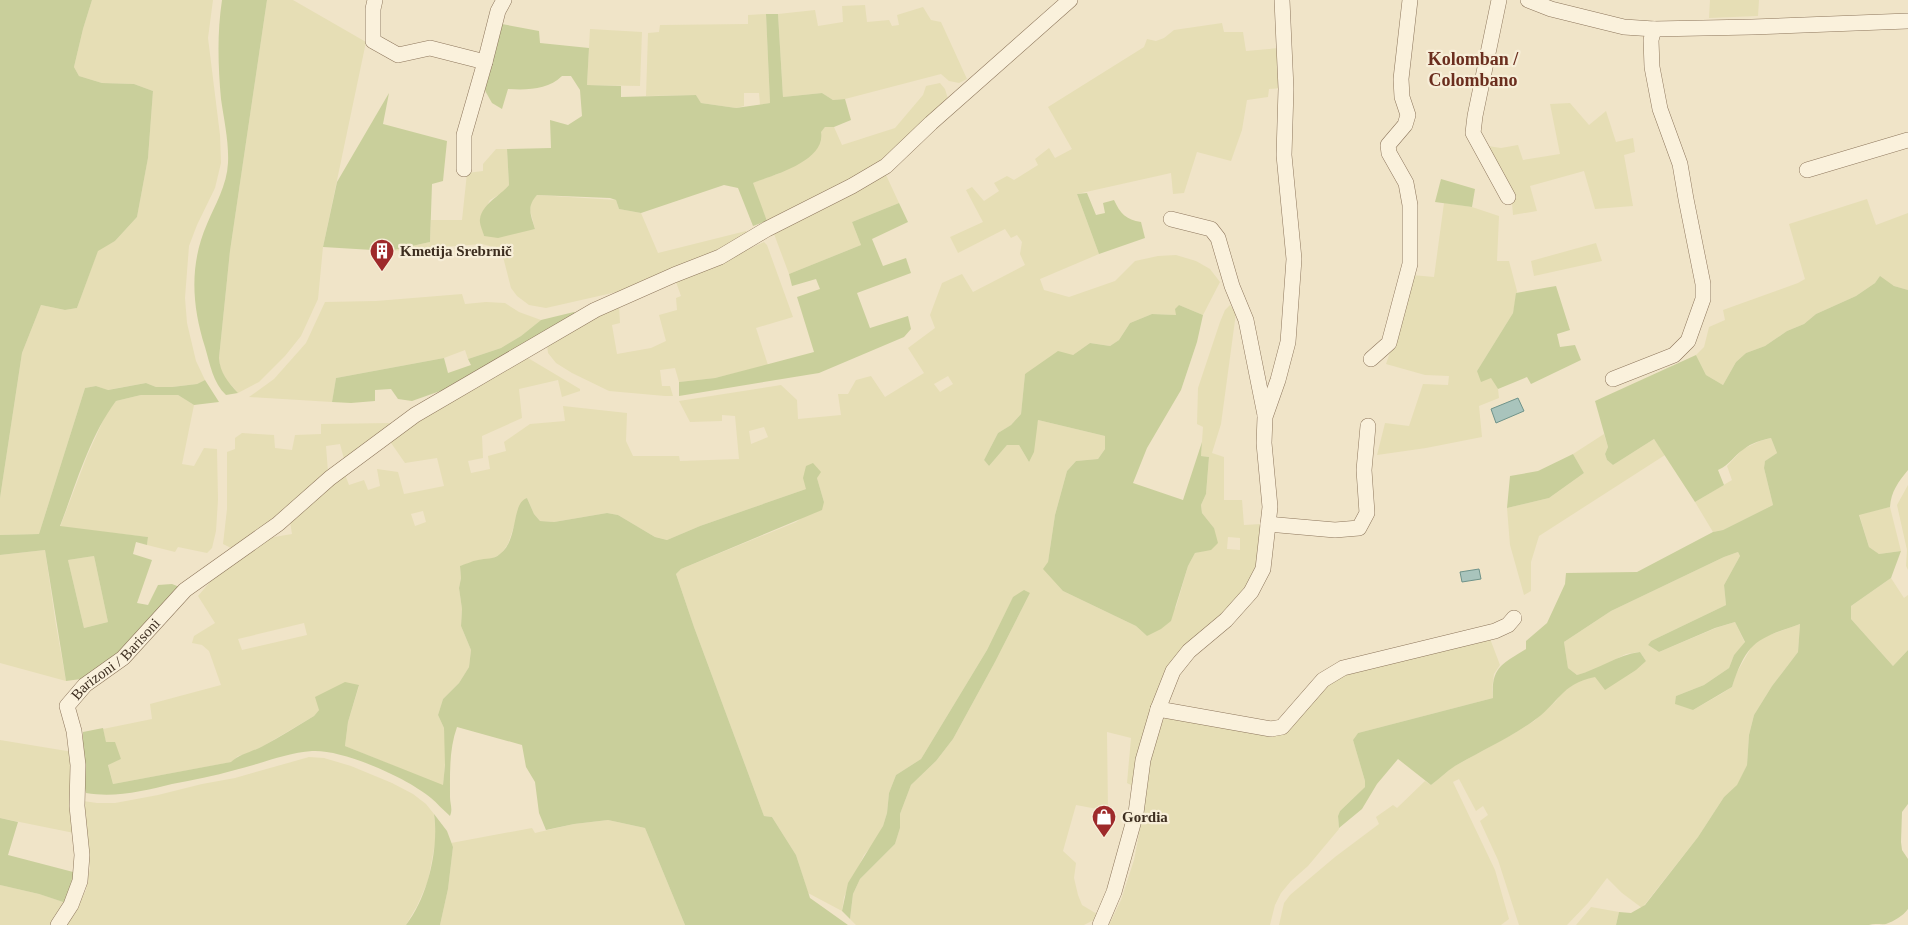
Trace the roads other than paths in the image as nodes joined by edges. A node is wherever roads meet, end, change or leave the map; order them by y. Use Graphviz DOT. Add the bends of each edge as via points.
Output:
graph roads {
  1 [pos="375,0"];
  2 [pos="504,0"];
  3 [pos="1070,0"];
  4 [pos="1282,0"];
  5 [pos="1410,0"];
  6 [pos="1499,0"];
  7 [pos="1528,0"];
  8 [pos="1908,21"];
  9 [pos="1654,29"];
  10 [pos="485,62"];
  11 [pos="1908,140"];
  12 [pos="464,169"];
  13 [pos="1807,170"];
  14 [pos="1508,197"];
  15 [pos="1171,219"];
  16 [pos="1371,359"];
  17 [pos="1613,379"];
  18 [pos="1265,417"];
  19 [pos="1368,426"];
  20 [pos="1268,524"];
  21 [pos="1514,618"];
  22 [pos="1158,709"];
  23 [pos="58,925"];
  24 [pos="1100,925"];
  1 -- 10 [label="street" via="374,41 398,55 430,48"];
  2 -- 10 [label="street" via="498,11"];
  3 -- 23 [label="street, Barizoni / Barisoni" via="886,166 720,257 595,310 423,410 330,478 278,524 185,590 123,658 85,685 67,706 78,765 77,806 82,855 80,881 71,905"];
  4 -- 18 [label="street" via="1286,89 1284,155 1294,258 1288,342"];
  5 -- 16 [label="street" via="1401,79 1408,115 1405,126 1388,145 1389,153 1406,183 1410,205 1410,264 1389,343"];
  6 -- 14 [label="street" via="1473,133"];
  7 -- 9 [label="street" via="1624,28"];
  8 -- 9 [label="street"];
  9 -- 17 [label="street" via="1652,67 1658,100 1680,164 1703,284 1703,299 1688,341 1674,355"];
  10 -- 12 [label="street" via="464,136"];
  11 -- 13 [label="street"];
  15 -- 18 [label="street" via="1211,229 1218,238 1246,320"];
  18 -- 20 [label="street"];
  19 -- 20 [label="street" via="1364,470 1366,513 1359,528 1335,530"];
  20 -- 22 [label="street" via="1264,569 1251,592 1226,620 1189,651 1174,671"];
  21 -- 22 [label="street" via="1495,631 1343,668 1323,680 1282,727 1271,729"];
  22 -- 24 [label="street" via="1143,760 1136,813 1114,892"];
}
